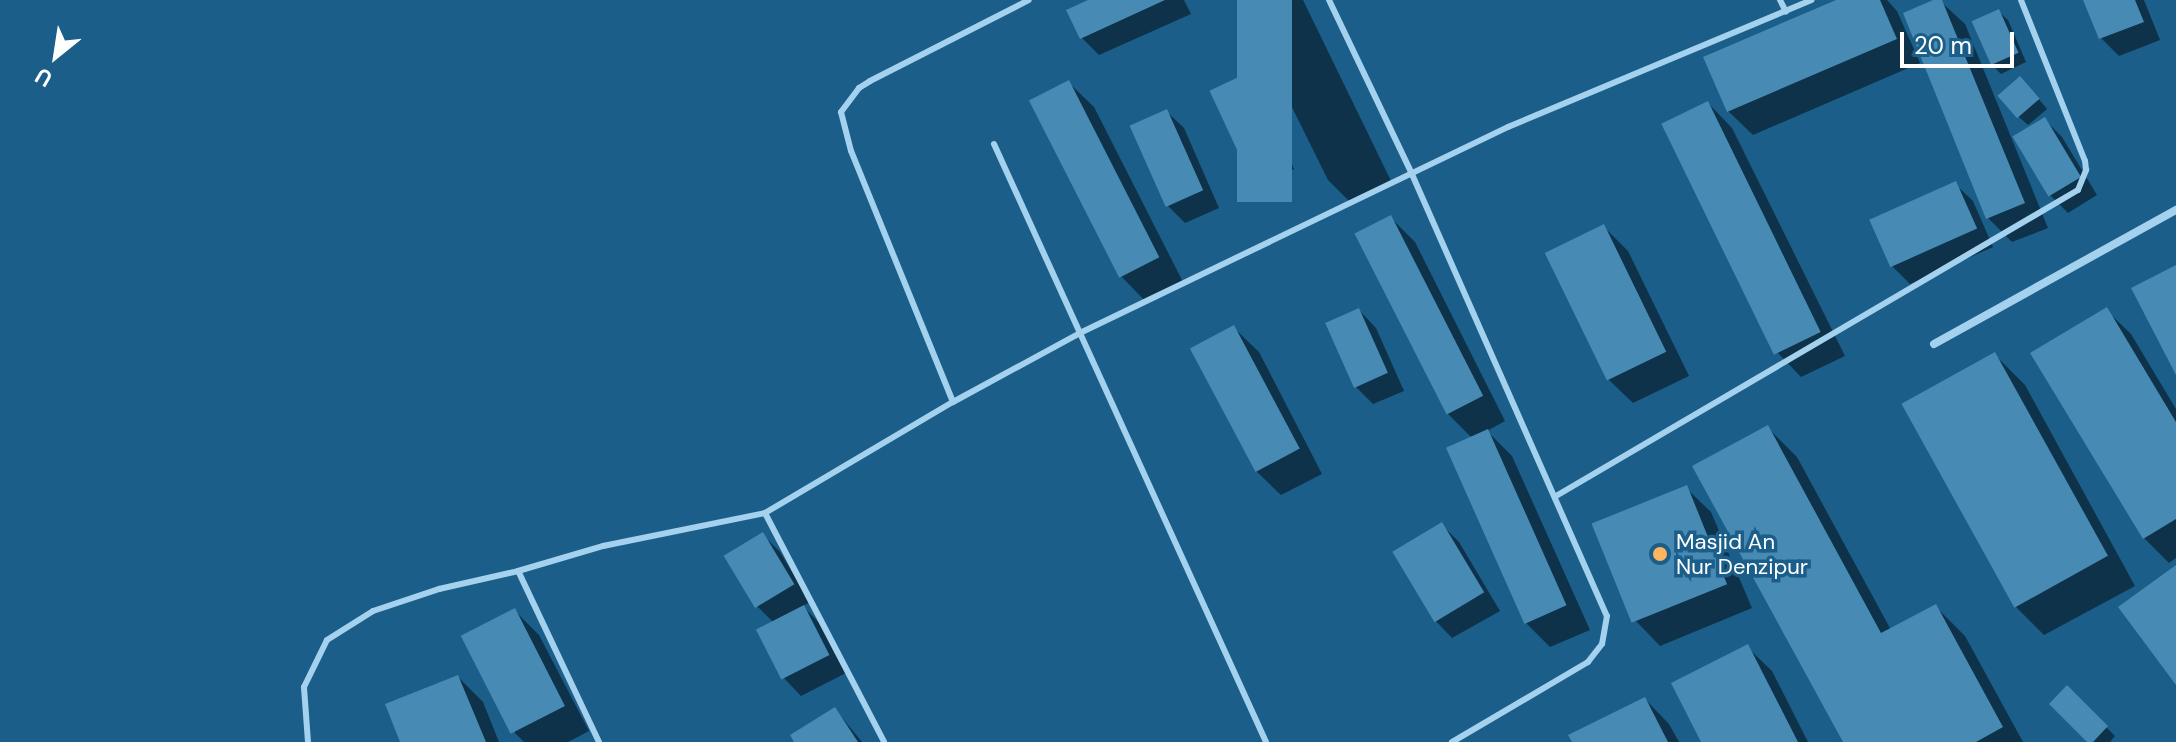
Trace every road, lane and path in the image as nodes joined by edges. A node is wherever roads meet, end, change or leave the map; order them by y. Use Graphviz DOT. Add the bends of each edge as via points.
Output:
graph roads {
  1 [pos="1029,0"];
  2 [pos="1329,0"];
  3 [pos="1780,0"];
  4 [pos="1811,0"];
  5 [pos="2021,0"];
  6 [pos="1786,12"];
  7 [pos="994,144"];
  8 [pos="1411,172"];
  9 [pos="2176,210"];
  10 [pos="1082,332"];
  11 [pos="1934,344"];
  12 [pos="953,402"];
  13 [pos="1556,496"];
  14 [pos="765,513"];
  15 [pos="518,571"];
  16 [pos="308,742"];
  17 [pos="599,742"];
  18 [pos="884,742"];
  19 [pos="1266,742"];
  20 [pos="1452,742"];
  1 -- 12 [label="lane" via="870,81 841,112 851,151"];
  2 -- 8 [label="lane"];
  3 -- 6 [label="lane"];
  4 -- 6 [label="lane"];
  5 -- 13 [label="lane" via="2085,161 2078,190"];
  6 -- 8 [label="lane"];
  7 -- 10 [label="lane"];
  8 -- 10 [label="lane"];
  8 -- 13 [label="lane"];
  9 -- 11 [label="street"];
  10 -- 12 [label="lane"];
  10 -- 19 [label="lane"];
  12 -- 14 [label="lane"];
  13 -- 20 [label="lane" via="1607,616 1602,644 1588,662"];
  14 -- 15 [label="lane" via="603,546"];
  14 -- 18 [label="lane"];
  15 -- 16 [label="lane" via="373,611 327,640 304,687"];
  15 -- 17 [label="lane"];
}
